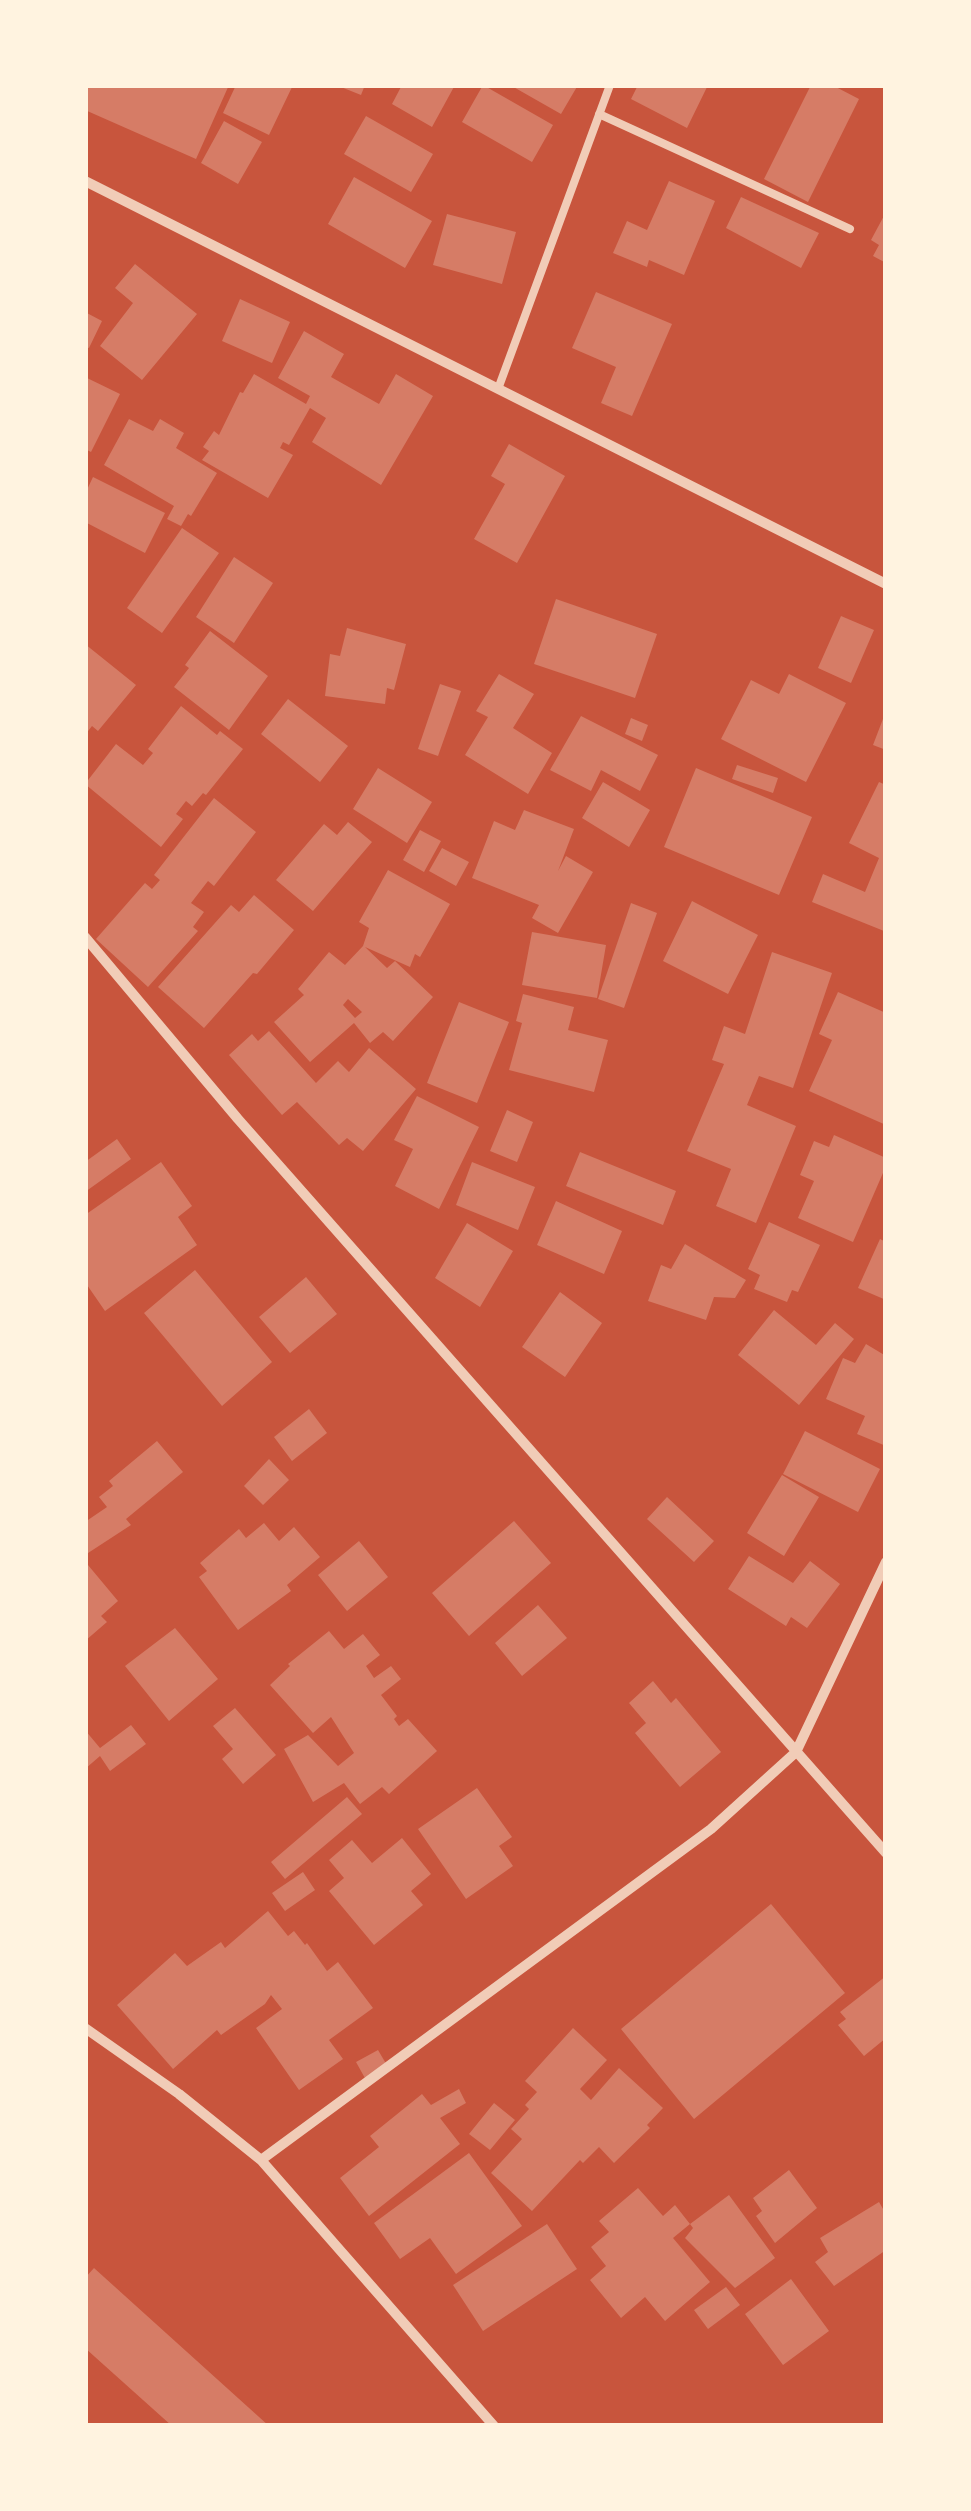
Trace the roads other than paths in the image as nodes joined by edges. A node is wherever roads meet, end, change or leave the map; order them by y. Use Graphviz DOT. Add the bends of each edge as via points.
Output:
graph roads {
  1 [pos="610,85"];
  2 [pos="599,114"];
  3 [pos="85,181"];
  4 [pos="850,230"];
  5 [pos="498,389"];
  6 [pos="886,584"];
  7 [pos="85,937"];
  8 [pos="886,1562"];
  9 [pos="796,1752"];
  10 [pos="886,1853"];
  11 [pos="85,2028"];
  12 [pos="260,2160"];
  13 [pos="494,2426"];
  1 -- 2 [label="lane"];
  2 -- 4 [label="lane"];
  2 -- 5 [label="lane"];
  3 -- 5 [label="street"];
  5 -- 6 [label="street"];
  7 -- 9 [label="street"];
  8 -- 9 [label="street"];
  9 -- 10 [label="street"];
  9 -- 12 [label="street" via="711,1830"];
  11 -- 12 [label="street"];
  12 -- 13 [label="street"];
}
